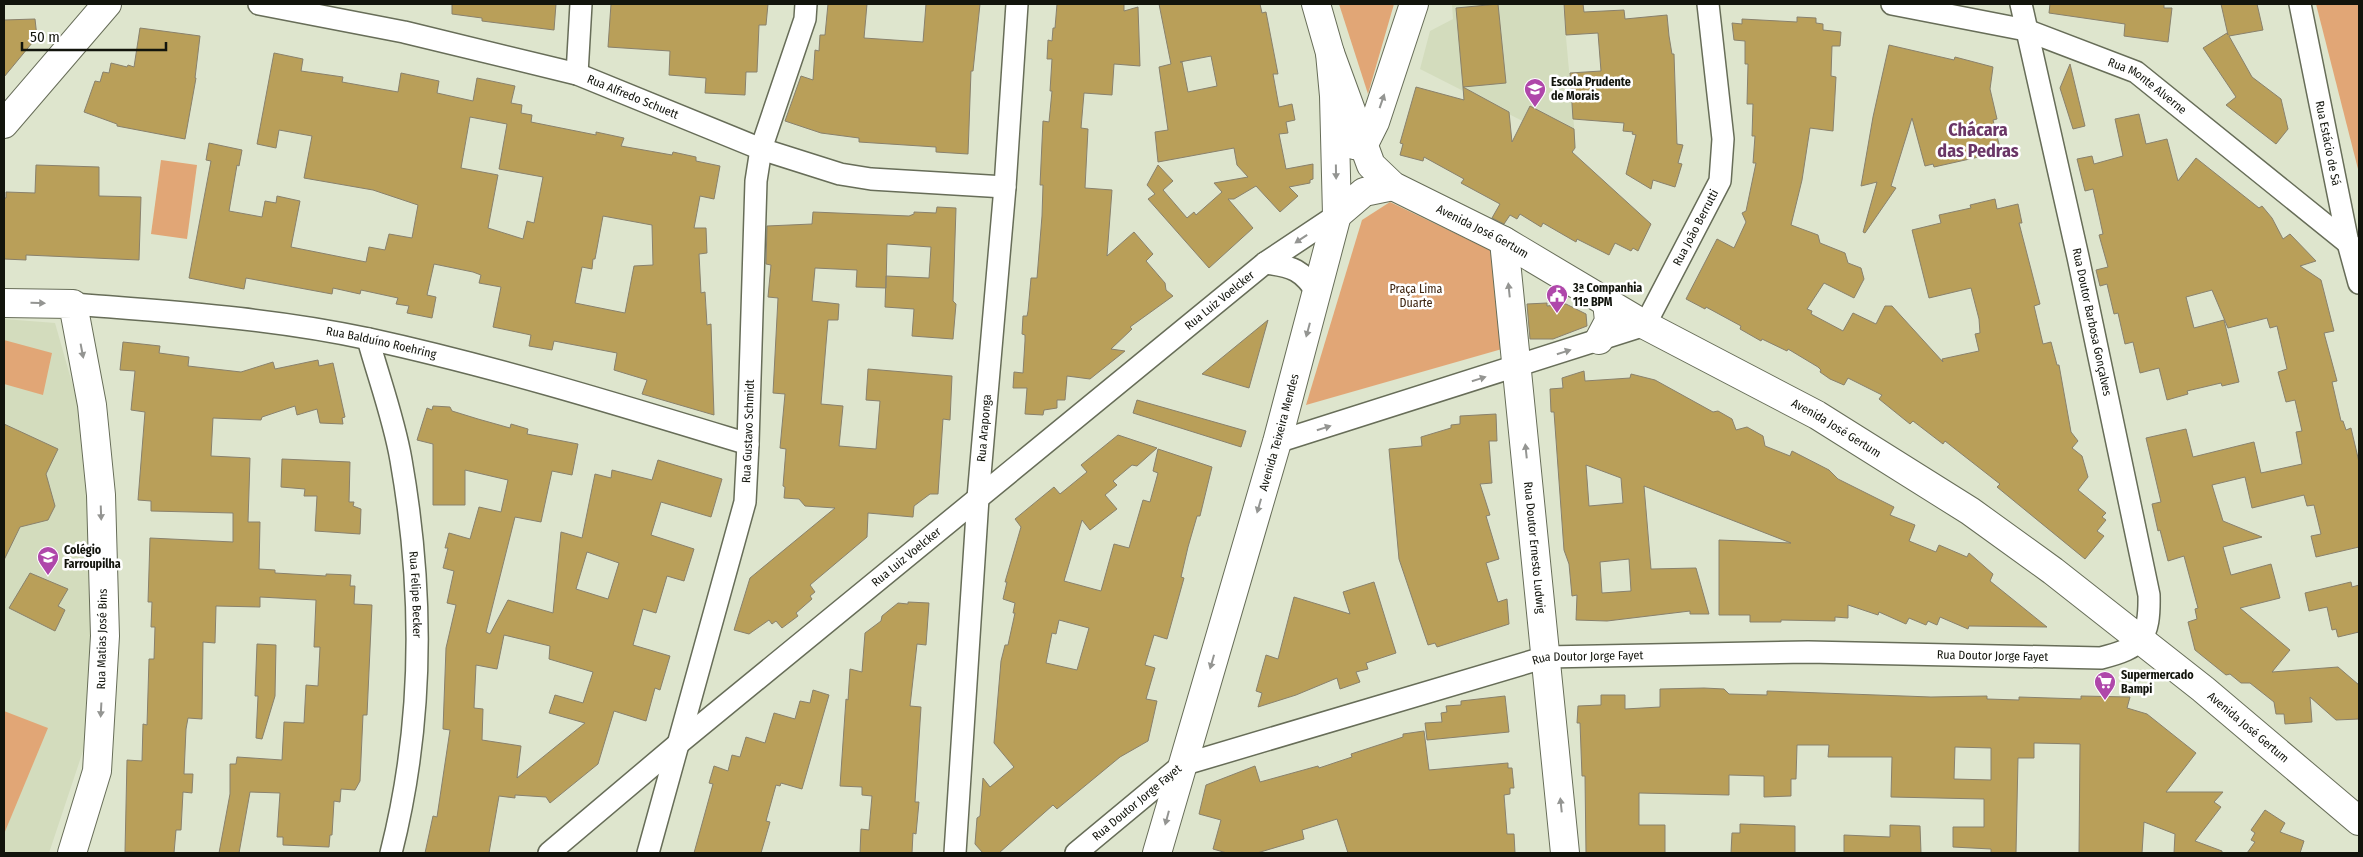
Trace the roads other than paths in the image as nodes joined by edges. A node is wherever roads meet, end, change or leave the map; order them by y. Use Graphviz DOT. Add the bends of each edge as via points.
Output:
graph roads {
  1 [pos="107,4"];
  2 [pos="259,4"];
  3 [pos="581,4"];
  4 [pos="806,4"];
  5 [pos="1017,4"];
  6 [pos="1316,4"];
  7 [pos="1414,4"];
  8 [pos="1708,4"];
  9 [pos="1892,4"];
  10 [pos="2021,4"];
  11 [pos="2300,4"];
  12 [pos="2026,30"];
  13 [pos="1330,54"];
  14 [pos="577,74"];
  15 [pos="1334,96"];
  16 [pos="4,124"];
  17 [pos="1363,146"];
  18 [pos="762,149"];
  19 [pos="1393,186"];
  20 [pos="1005,187"];
  21 [pos="1337,215"];
  22 [pos="1504,240"];
  23 [pos="2354,248"];
  24 [pos="1265,263"];
  25 [pos="2359,282"];
  26 [pos="1318,294"];
  27 [pos="1606,302"];
  28 [pos="4,303"];
  29 [pos="73,304"];
  30 [pos="1645,325"];
  31 [pos="368,339"];
  32 [pos="1599,340"];
  33 [pos="1518,367"];
  34 [pos="1277,442"];
  35 [pos="748,444"];
  36 [pos="978,498"];
  37 [pos="2142,641"];
  38 [pos="1546,657"];
  39 [pos="678,744"];
  40 [pos="1182,765"];
  41 [pos="2359,821"];
  42 [pos="72,853"];
  43 [pos="391,853"];
  44 [pos="549,853"];
  45 [pos="648,853"];
  46 [pos="954,853"];
  47 [pos="1076,853"];
  48 [pos="1157,853"];
  49 [pos="1565,853"];
  1 -- 16 [label="street"];
  2 -- 14 [label="street, Rua Alfredo Schuett" via="404,32"];
  3 -- 14 [label="street"];
  4 -- 18 [label="street, Rua Gustavo Schmidt" via="805,20"];
  5 -- 20 [label="street, Rua Araponga"];
  6 -- 13 [label="street, Avenida Teixeira Mendes"];
  17 -- 7 [label="street, one-way" via="1375,122"];
  8 -- 30 [label="street, Rua João Berrutti" via="1723,139 1720,181"];
  9 -- 12 [label="street, Rua Monte Alverne"];
  10 -- 12 [label="street, Rua Doutor Barbosa Gonçalves"];
  11 -- 23 [label="street, Rua Estácio de Sá"];
  12 -- 23 [label="street, Rua Monte Alverne" via="2136,72"];
  12 -- 37 [label="street, Rua Doutor Barbosa Gonçalves" via="2078,257 2149,595 2150,617"];
  13 -- 15 [label="street, Avenida Teixeira Mendes"];
  13 -- 17 [label="street, Avenida José Gertum"];
  14 -- 18 [label="street, Rua Alfredo Schuett"];
  15 -- 17 [label="street" via="1346,140 1351,145"];
  15 -- 21 [label="street, Avenida Teixeira Mendes, one-way"];
  17 -- 19 [label="street, Avenida José Gertum" via="1371,165"];
  18 -- 20 [label="street, Rua Alfredo Schuett" via="840,174 871,180"];
  18 -- 35 [label="street, Rua Gustavo Schmidt" via="756,181"];
  19 -- 21 [label="street" via="1364,192"];
  19 -- 22 [label="street, Avenida José Gertum"];
  20 -- 36 [label="street, Rua Araponga"];
  21 -- 24 [label="street, Rua Luiz Voelcker, one-way"];
  21 -- 26 [label="street, Avenida Teixeira Mendes"];
  22 -- 27 [label="street, Avenida José Gertum"];
  33 -- 22 [label="street, Rua Doutor Ernesto Ludwig, one-way"];
  23 -- 25 [label="street, Rua Estácio de Sá"];
  24 -- 26 [label="street, Rua Luiz Voelcker" via="1298,270"];
  24 -- 36 [label="street, Rua Luiz Voelcker"];
  26 -- 34 [label="street, Avenida Teixeira Mendes, one-way"];
  27 -- 30 [label="street, Avenida José Gertum"];
  27 -- 32 [label="street" via="1609,321"];
  28 -- 29 [label="street, Rua Balduíno Roehring, one-way"];
  29 -- 31 [label="street, Rua Balduíno Roehring" via="227,316"];
  29 -- 42 [label="street, Rua Matias José Bins, one-way" via="93,414 101,495 105,636 97,770"];
  30 -- 32 [label="street"];
  30 -- 37 [label="street, Avenida José Gertum" via="1817,415 1898,464 2053,571"];
  31 -- 35 [label="street, Rua Balduíno Roehring" via="570,390"];
  31 -- 43 [label="street, Rua Felipe Becker" via="401,458 413,550 419,644 415,722 405,793"];
  33 -- 32 [label="street, one-way"];
  34 -- 33 [label="street, one-way"];
  38 -- 33 [label="street, Rua Doutor Ernesto Ludwig, one-way"];
  34 -- 40 [label="street, Avenida Teixeira Mendes, one-way"];
  35 -- 39 [label="street, Rua Gustavo Schmidt" via="745,502"];
  36 -- 39 [label="street, Rua Luiz Voelcker"];
  36 -- 46 [label="street, Rua Araponga"];
  37 -- 38 [label="street, Rua Doutor Jorge Fayet" via="2122,653 2101,658 1808,652"];
  37 -- 41 [label="street, Avenida José Gertum"];
  38 -- 40 [label="street, Rua Doutor Jorge Fayet"];
  49 -- 38 [label="street, Rua Doutor Ernesto Ludwig, one-way"];
  39 -- 44 [label="street, Rua Luiz Voelcker"];
  39 -- 45 [label="street, Rua Gustavo Schmidt"];
  40 -- 47 [label="street, Rua Doutor Jorge Fayet"];
  40 -- 48 [label="street, Avenida Teixeira Mendes, one-way"];
}
